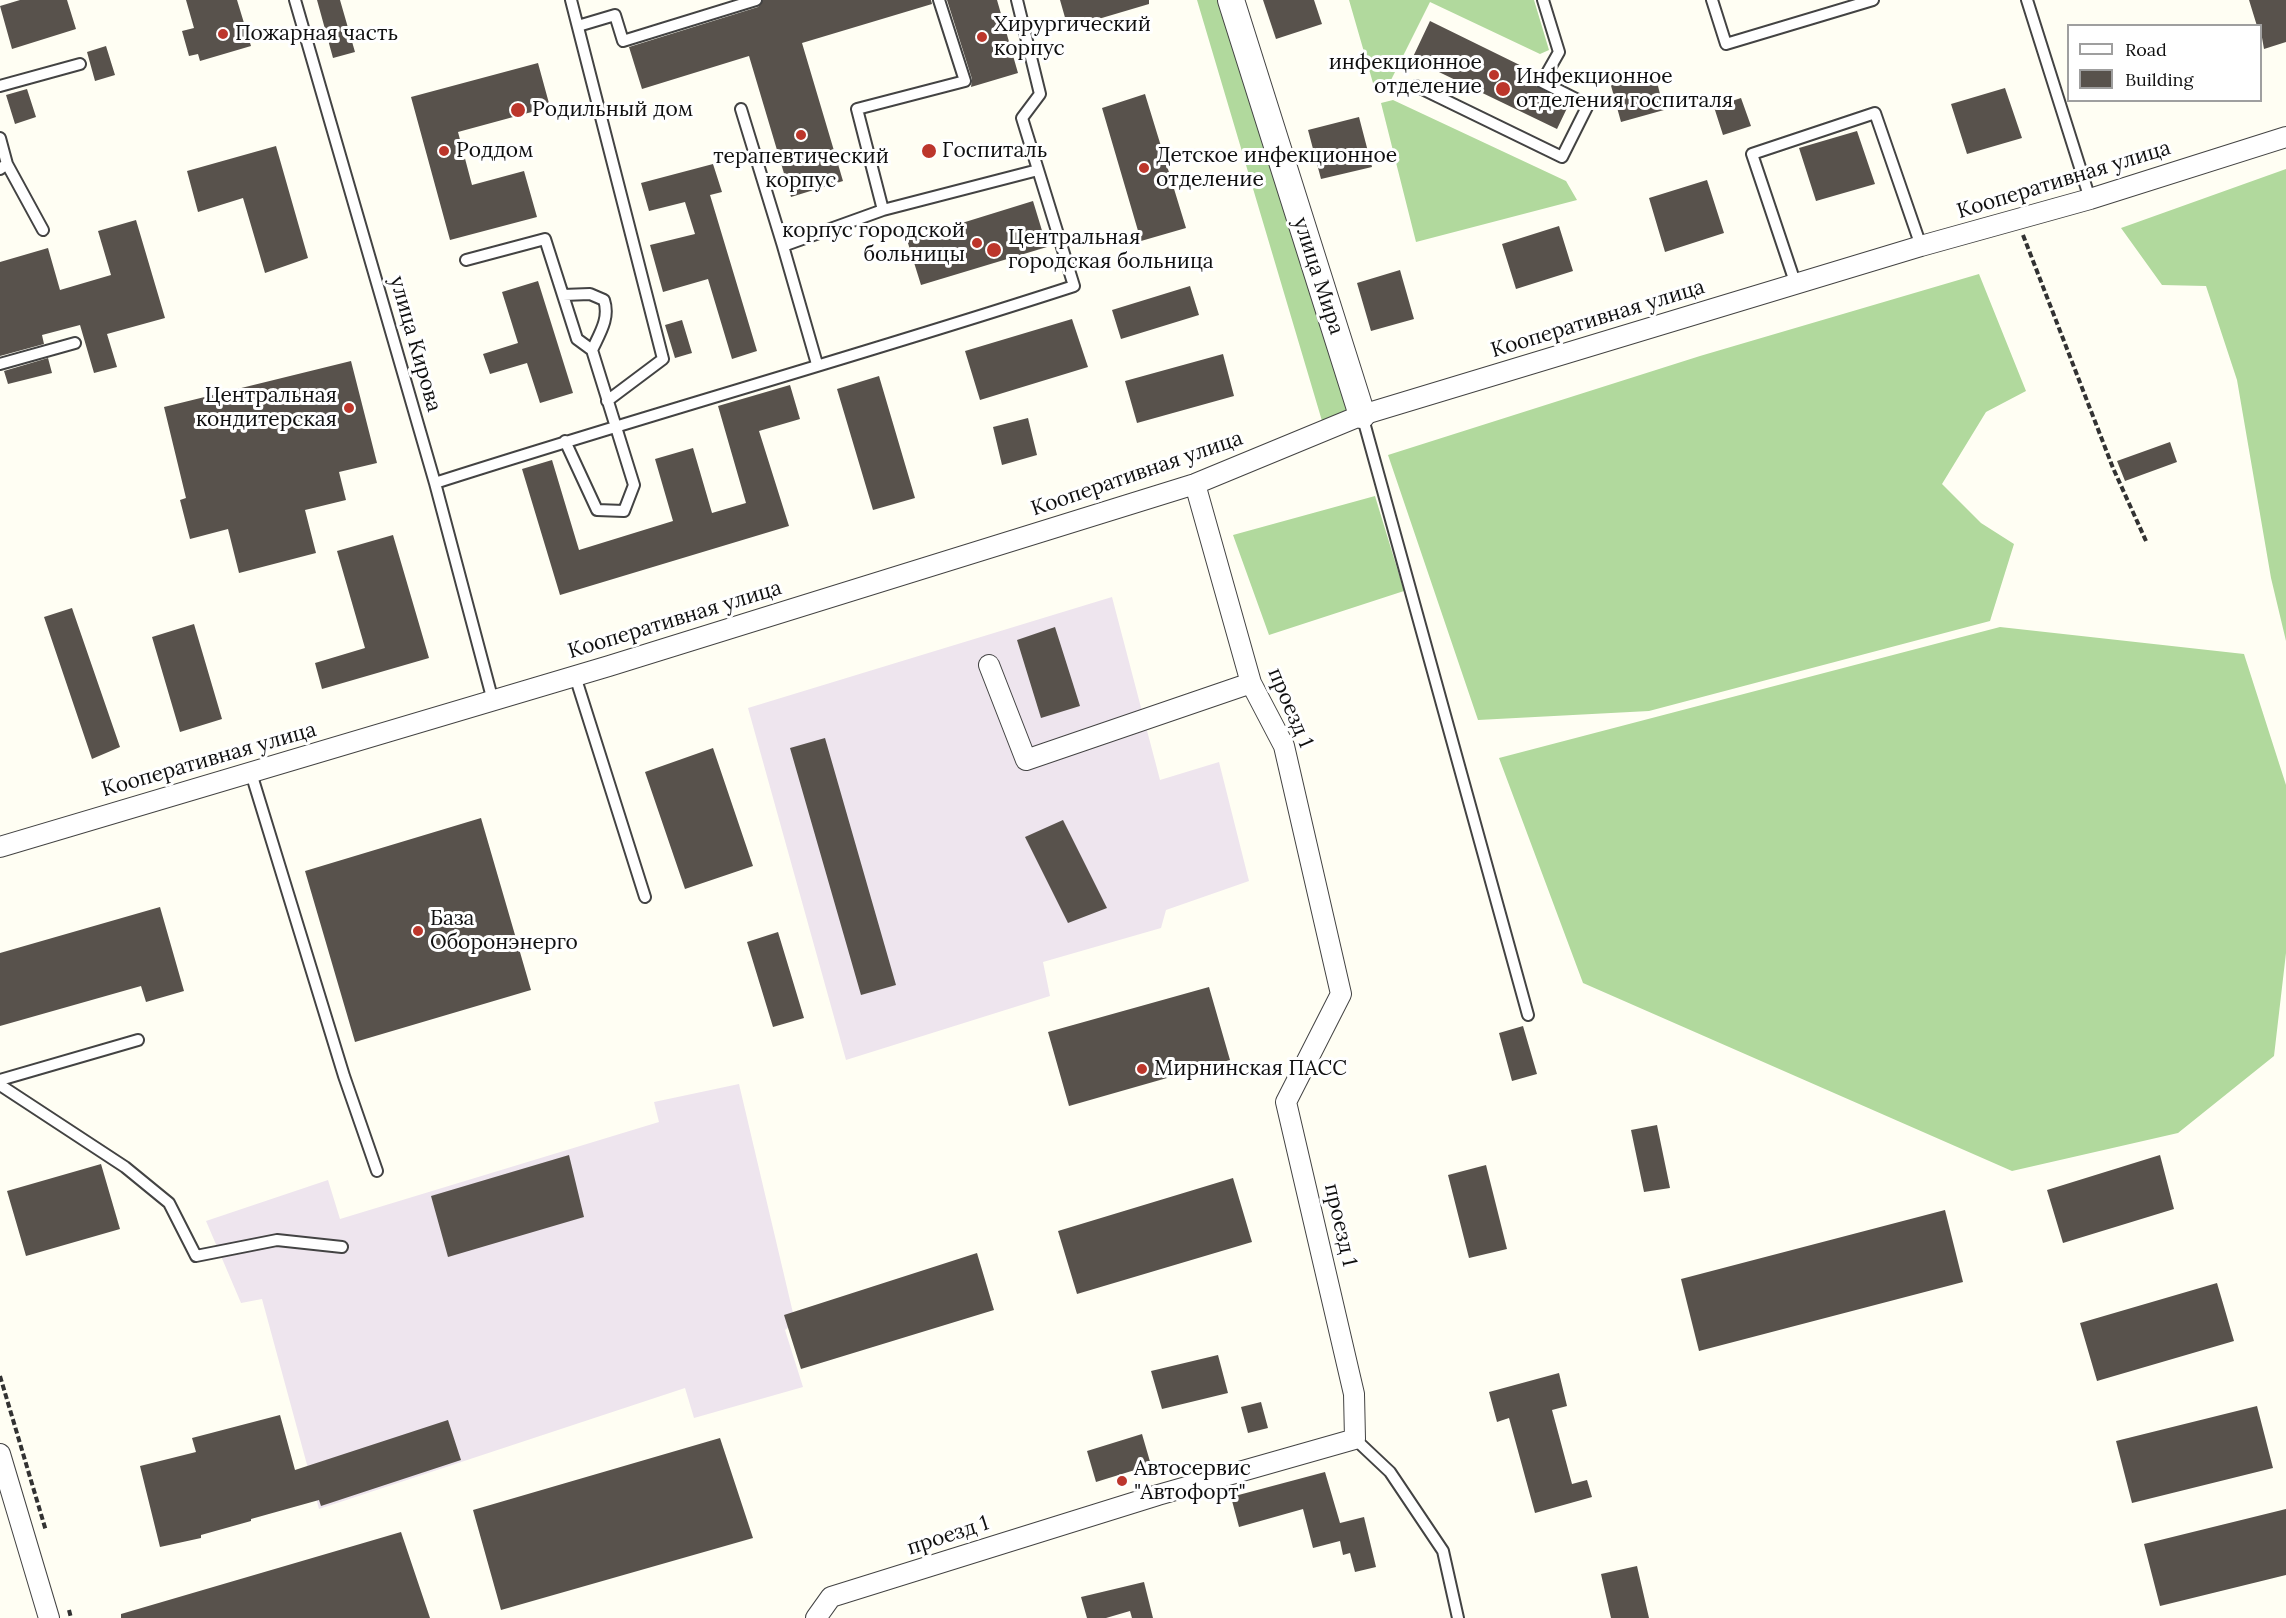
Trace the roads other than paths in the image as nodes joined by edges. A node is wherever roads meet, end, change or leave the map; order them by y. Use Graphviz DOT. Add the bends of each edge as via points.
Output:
graph roads {
  1 [pos="295,0"];
  2 [pos="571,0"];
  3 [pos="756,0"];
  4 [pos="939,0"];
  5 [pos="1017,0"];
  6 [pos="1231,0"];
  7 [pos="1543,0"];
  8 [pos="1712,0"];
  9 [pos="1873,0"];
  10 [pos="2027,0"];
  11 [pos="1853,3"];
  12 [pos="578,26"];
  13 [pos="80,64"];
  14 [pos="0,86"];
  15 [pos="1416,86"];
  16 [pos="741,109"];
  17 [pos="2286,137"];
  18 [pos="0,138"];
  19 [pos="3,167"];
  20 [pos="1038,170"];
  21 [pos="2090,199"];
  22 [pos="883,210"];
  23 [pos="43,230"];
  24 [pos="783,246"];
  25 [pos="1921,246"];
  26 [pos="466,260"];
  27 [pos="1796,285"];
  28 [pos="563,295"];
  29 [pos="75,343"];
  30 [pos="592,350"];
  31 [pos="0,364"];
  32 [pos="817,364"];
  33 [pos="607,401"];
  34 [pos="1362,415"];
  35 [pos="615,425"];
  36 [pos="566,441"];
  37 [pos="435,483"];
  38 [pos="1195,484"];
  39 [pos="989,665"];
  40 [pos="575,676"];
  41 [pos="1251,683"];
  42 [pos="493,701"];
  43 [pos="251,772"];
  44 [pos="0,847"];
  45 [pos="645,897"];
  46 [pos="1528,1015"];
  47 [pos="138,1040"];
  48 [pos="0,1080"];
  49 [pos="0,1085"];
  50 [pos="376,1171"];
  51 [pos="342,1247"];
  52 [pos="1355,1438"];
  53 [pos="0,1454"];
  54 [pos="49,1618"];
  55 [pos="816,1618"];
  56 [pos="1458,1618"];
  1 -- 37 [label="lane, улица Кирова"];
  2 -- 12 [label="lane"];
  3 -- 12 [label="lane" via="623,41 615,15"];
  4 -- 22 [label="lane" via="965,81 857,109"];
  5 -- 20 [label="lane" via="1040,94 1022,118"];
  6 -- 34 [label="street, улица Мира"];
  7 -- 15 [label="lane" via="1559,52 1542,82 1588,105 1562,157"];
  8 -- 11 [label="lane" via="1726,44"];
  9 -- 11 [label="lane"];
  10 -- 21 [label="lane"];
  12 -- 33 [label="lane" via="663,359"];
  13 -- 14 [label="lane"];
  16 -- 24 [label="lane"];
  17 -- 21 [label="street, Кооперативная улица"];
  18 -- 19 [label="lane"];
  19 -- 23 [label="lane"];
  20 -- 22 [label="lane"];
  20 -- 32 [label="lane" via="1074,286"];
  21 -- 25 [label="street, Кооперативная улица"];
  22 -- 24 [label="lane"];
  24 -- 32 [label="lane"];
  25 -- 27 [label="street, Кооперативная улица"];
  25 -- 27 [label="lane" via="1875,113 1752,153"];
  26 -- 28 [label="lane" via="545,238"];
  27 -- 34 [label="street, Кооперативная улица"];
  28 -- 30 [label="lane" via="577,339"];
  28 -- 30 [label="lane" via="590,294 604,300 605,321"];
  29 -- 31 [label="lane"];
  30 -- 33 [label="lane"];
  32 -- 35 [label="lane"];
  33 -- 35 [label="lane"];
  34 -- 38 [label="street, Кооперативная улица"];
  34 -- 46 [label="lane"];
  35 -- 36 [label="lane"];
  35 -- 36 [label="lane" via="634,485 624,511 597,510"];
  36 -- 37 [label="lane"];
  37 -- 42 [label="lane, улица Кирова"];
  38 -- 40 [label="street, Кооперативная улица"];
  38 -- 41 [label="street, проезд 1"];
  39 -- 41 [label="street" via="1026,760"];
  40 -- 42 [label="street, Кооперативная улица"];
  40 -- 45 [label="lane"];
  41 -- 52 [label="street, проезд 1" via="1284,746 1341,994 1286,1102 1354,1394"];
  42 -- 43 [label="street, Кооперативная улица"];
  43 -- 44 [label="street, Кооперативная улица"];
  43 -- 50 [label="lane"];
  47 -- 48 [label="lane"];
  49 -- 51 [label="lane" via="124,1167 169,1203 196,1256 277,1240"];
  52 -- 55 [label="street, проезд 1" via="1158,1495 831,1598"];
  52 -- 56 [label="lane" via="1390,1472 1443,1551"];
  53 -- 54 [label="street"];
}
